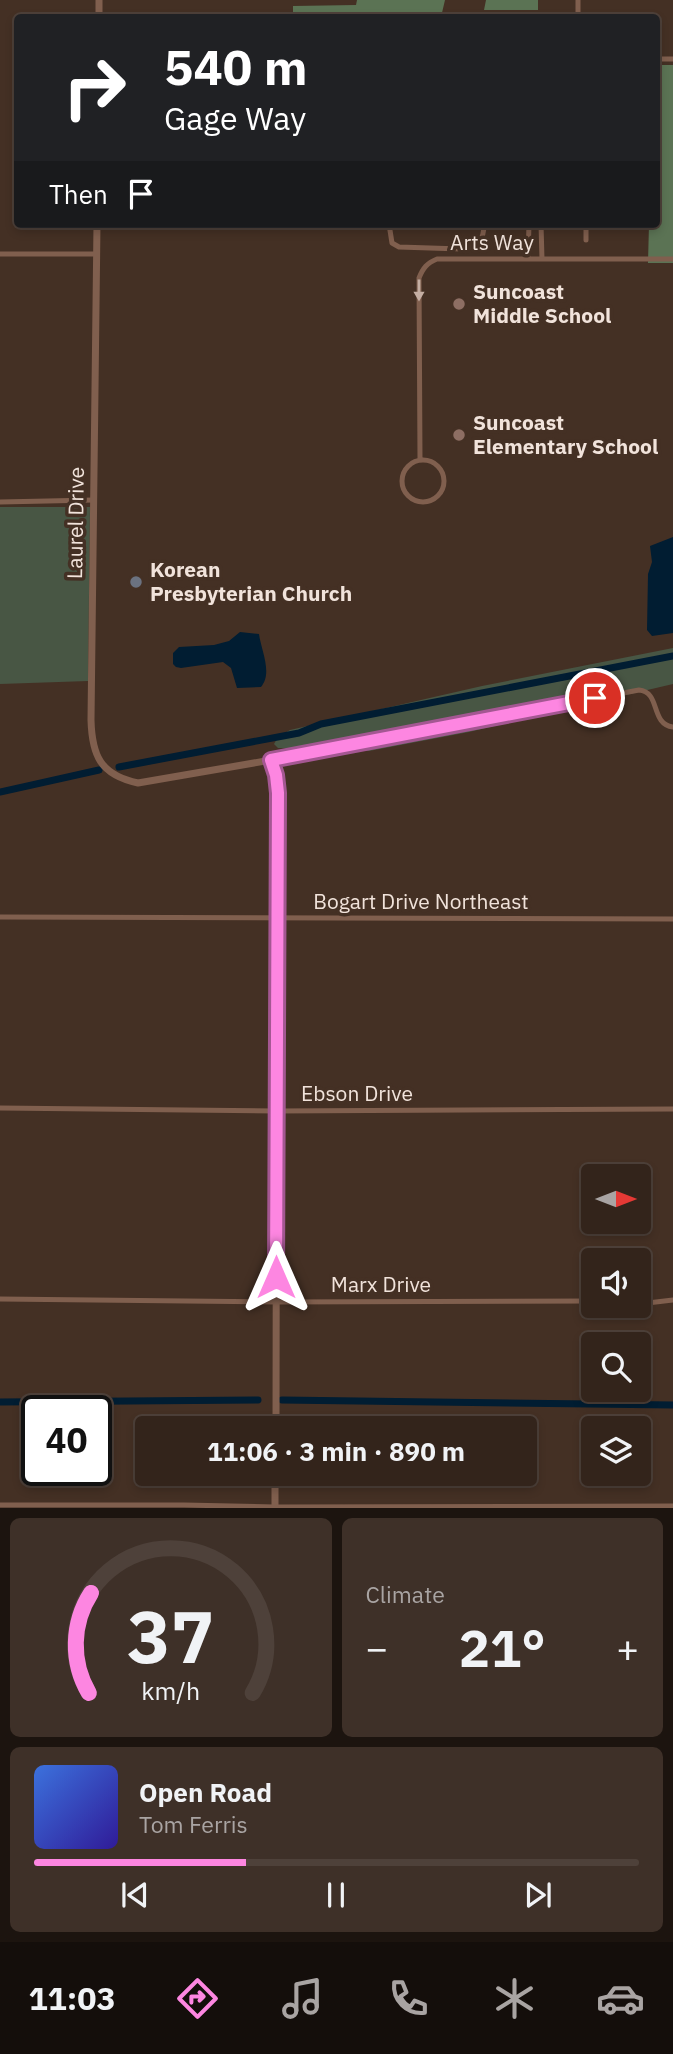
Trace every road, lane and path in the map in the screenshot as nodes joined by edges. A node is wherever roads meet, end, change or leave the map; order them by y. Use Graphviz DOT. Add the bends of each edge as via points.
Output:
graph roads {
  1 [pos="97,228"];
  2 [pos="390,228"];
  3 [pos="483,228"];
  4 [pos="529,228"];
  5 [pos="541,228"];
  6 [pos="586,228"];
  7 [pos="586,240"];
  8 [pos="0,254"];
  9 [pos="97,254"];
  10 [pos="528,259"];
  11 [pos="542,259"];
  12 [pos="673,259"];
  13 [pos="420,460"];
  14 [pos="94,500"];
  15 [pos="0,502"];
  16 [pos="673,727"];
  17 [pos="271,760"];
  18 [pos="277,917"];
  19 [pos="0,918"];
  20 [pos="673,919"];
  21 [pos="0,1108"];
  22 [pos="673,1110"];
  23 [pos="276,1111"];
  24 [pos="0,1299"];
  25 [pos="673,1300"];
  26 [pos="276,1301"];
  27 [pos="581,1301"];
  28 [pos="651,1303"];
  29 [pos="276,1416"];
  30 [pos="275,1486"];
  31 [pos="0,1505"];
  32 [pos="673,1506"];
  33 [pos="650,1507"];
  34 [pos="275,1508"];
  1 -- 9 [label="street, Laurel Drive"];
  2 -- 3 [label="street" via="392,243 399,247 461,249 478,244"];
  4 -- 10 [label="street"];
  5 -- 11 [label="street"];
  6 -- 7 [label="street"];
  8 -- 9 [label="street"];
  9 -- 14 [label="street, Laurel Drive"];
  10 -- 11 [label="street, Arts Way"];
  10 -- 13 [label="street, Arts Way, one-way" via="437,259 422,269"];
  11 -- 12 [label="street, Arts Way"];
  13 -- 13 [label="street" via="403,472 402,487 411,499 425,502 437,497 444,479 433,463"];
  14 -- 15 [label="street"];
  14 -- 17 [label="street, Laurel Drive" via="92,744 103,766 138,783"];
  16 -- 17 [label="street" via="660,721 651,695 639,690"];
  17 -- 18 [label="street" via="277,784"];
  18 -- 19 [label="street, Bogart Drive Northeast"];
  18 -- 20 [label="street, Bogart Drive Northeast"];
  18 -- 23 [label="street"];
  21 -- 23 [label="street, Ebson Drive"];
  22 -- 23 [label="street, Ebson Drive"];
  23 -- 26 [label="street"];
  24 -- 26 [label="street, Marx Drive"];
  25 -- 28 [label="street"];
  26 -- 27 [label="street, Marx Drive"];
  26 -- 29 [label="street"];
  30 -- 34 [label="street"];
  31 -- 34 [label="street"];
  32 -- 33 [label="street"];
  33 -- 34 [label="street"];
}
